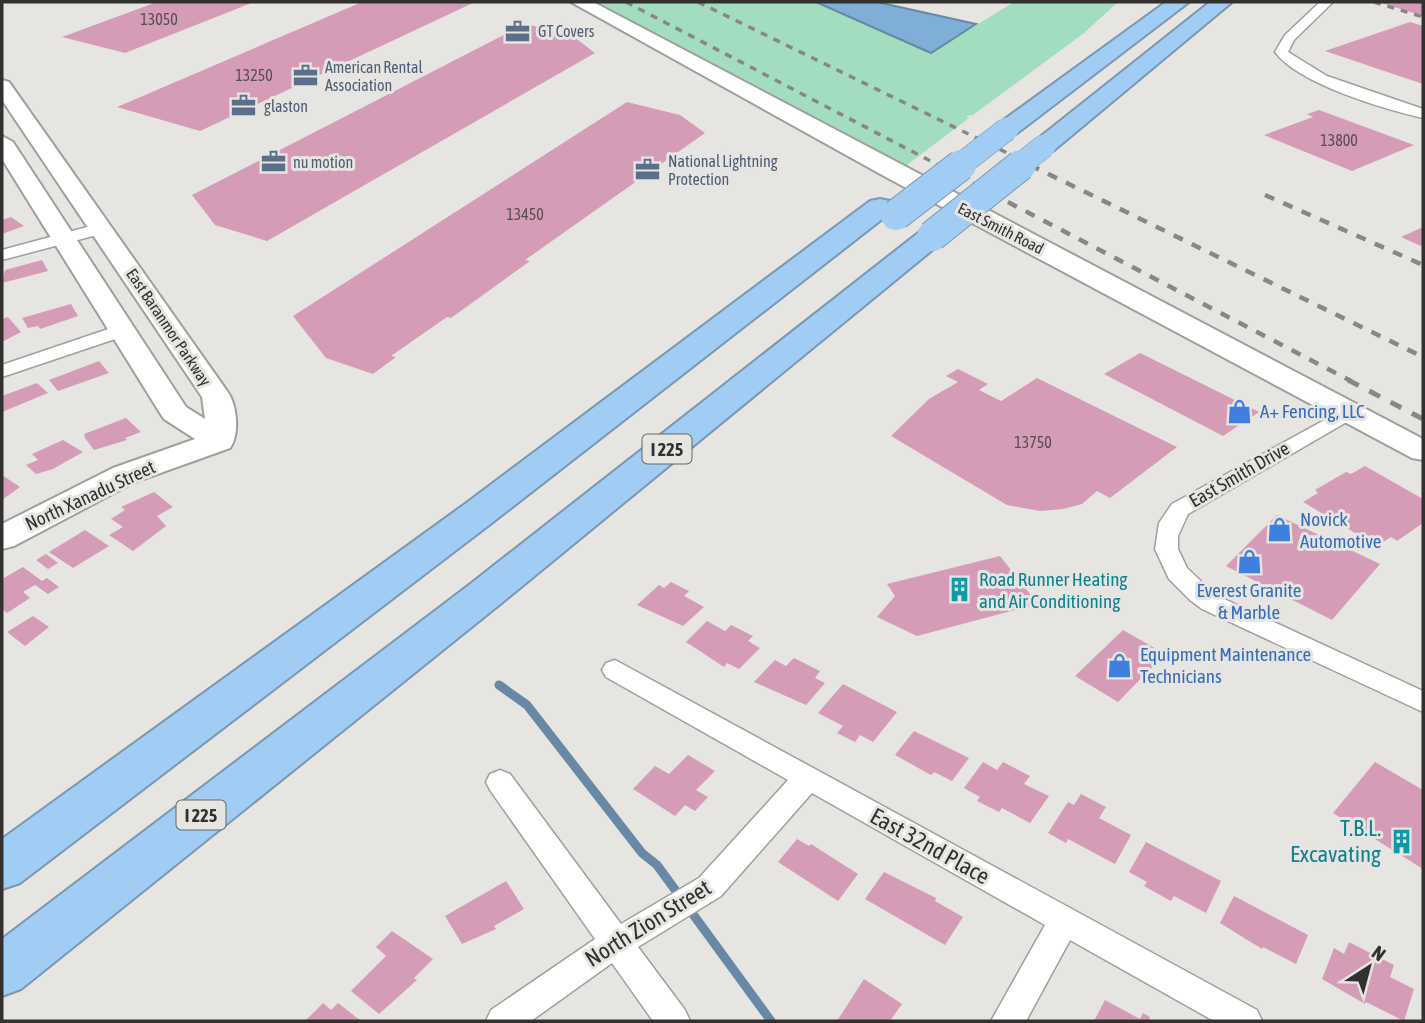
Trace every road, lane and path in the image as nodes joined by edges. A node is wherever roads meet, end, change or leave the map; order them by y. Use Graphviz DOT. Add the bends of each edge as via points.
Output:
graph roads {
  1 [pos="580,2"];
  2 [pos="1179,2"];
  3 [pos="1327,2"];
  4 [pos="1231,6"];
  5 [pos="1046,73"];
  6 [pos="4,92"];
  7 [pos="1423,114"];
  8 [pos="997,125"];
  9 [pos="6,157"];
  10 [pos="102,228"];
  11 [pos="65,237"];
  12 [pos="2,255"];
  13 [pos="123,330"];
  14 [pos="2,372"];
  15 [pos="1350,412"];
  16 [pos="219,440"];
  17 [pos="1423,452"];
  18 [pos="2,538"];
  19 [pos="615,670"];
  20 [pos="1423,702"];
  21 [pos="808,778"];
  22 [pos="500,782"];
  23 [pos="2,867"];
  24 [pos="1064,921"];
  25 [pos="617,942"];
  26 [pos="2,971"];
  27 [pos="503,1021"];
  28 [pos="673,1021"];
  29 [pos="1008,1021"];
  30 [pos="1245,1021"];
  1 -- 15 [label="street, East Smith Road"];
  2 -- 8 [label="highway"];
  3 -- 7 [label="street" via="1285,42 1284,58 1305,71"];
  4 -- 26 [label="highway, I 225, bridge" via="1044,146 484,595"];
  5 -- 8 [label="highway"];
  6 -- 10 [label="street, East Baranmor Parkway"];
  8 -- 23 [label="highway, bridge" via="888,211"];
  9 -- 11 [label="street, East Baranmor Parkway"];
  10 -- 11 [label="street"];
  10 -- 16 [label="street, East Baranmor Parkway" via="217,397"];
  11 -- 12 [label="street"];
  11 -- 13 [label="street, East Baranmor Parkway"];
  13 -- 14 [label="street"];
  13 -- 16 [label="street, East Baranmor Parkway" via="175,413"];
  15 -- 17 [label="street, East Smith Road"];
  15 -- 20 [label="street, East Smith Drive" via="1180,509 1166,533 1167,558 1183,582 1211,603"];
  16 -- 18 [label="street, North Xanadu Street" via="124,475"];
  19 -- 21 [label="street, East 32nd Place"];
  21 -- 24 [label="street, East 32nd Place"];
  21 -- 25 [label="street, North Zion Street" via="710,887"];
  22 -- 25 [label="street"];
  24 -- 29 [label="street"];
  24 -- 30 [label="street, East 32nd Place"];
  25 -- 27 [label="street, North Zion Street"];
  25 -- 28 [label="street"];
}
